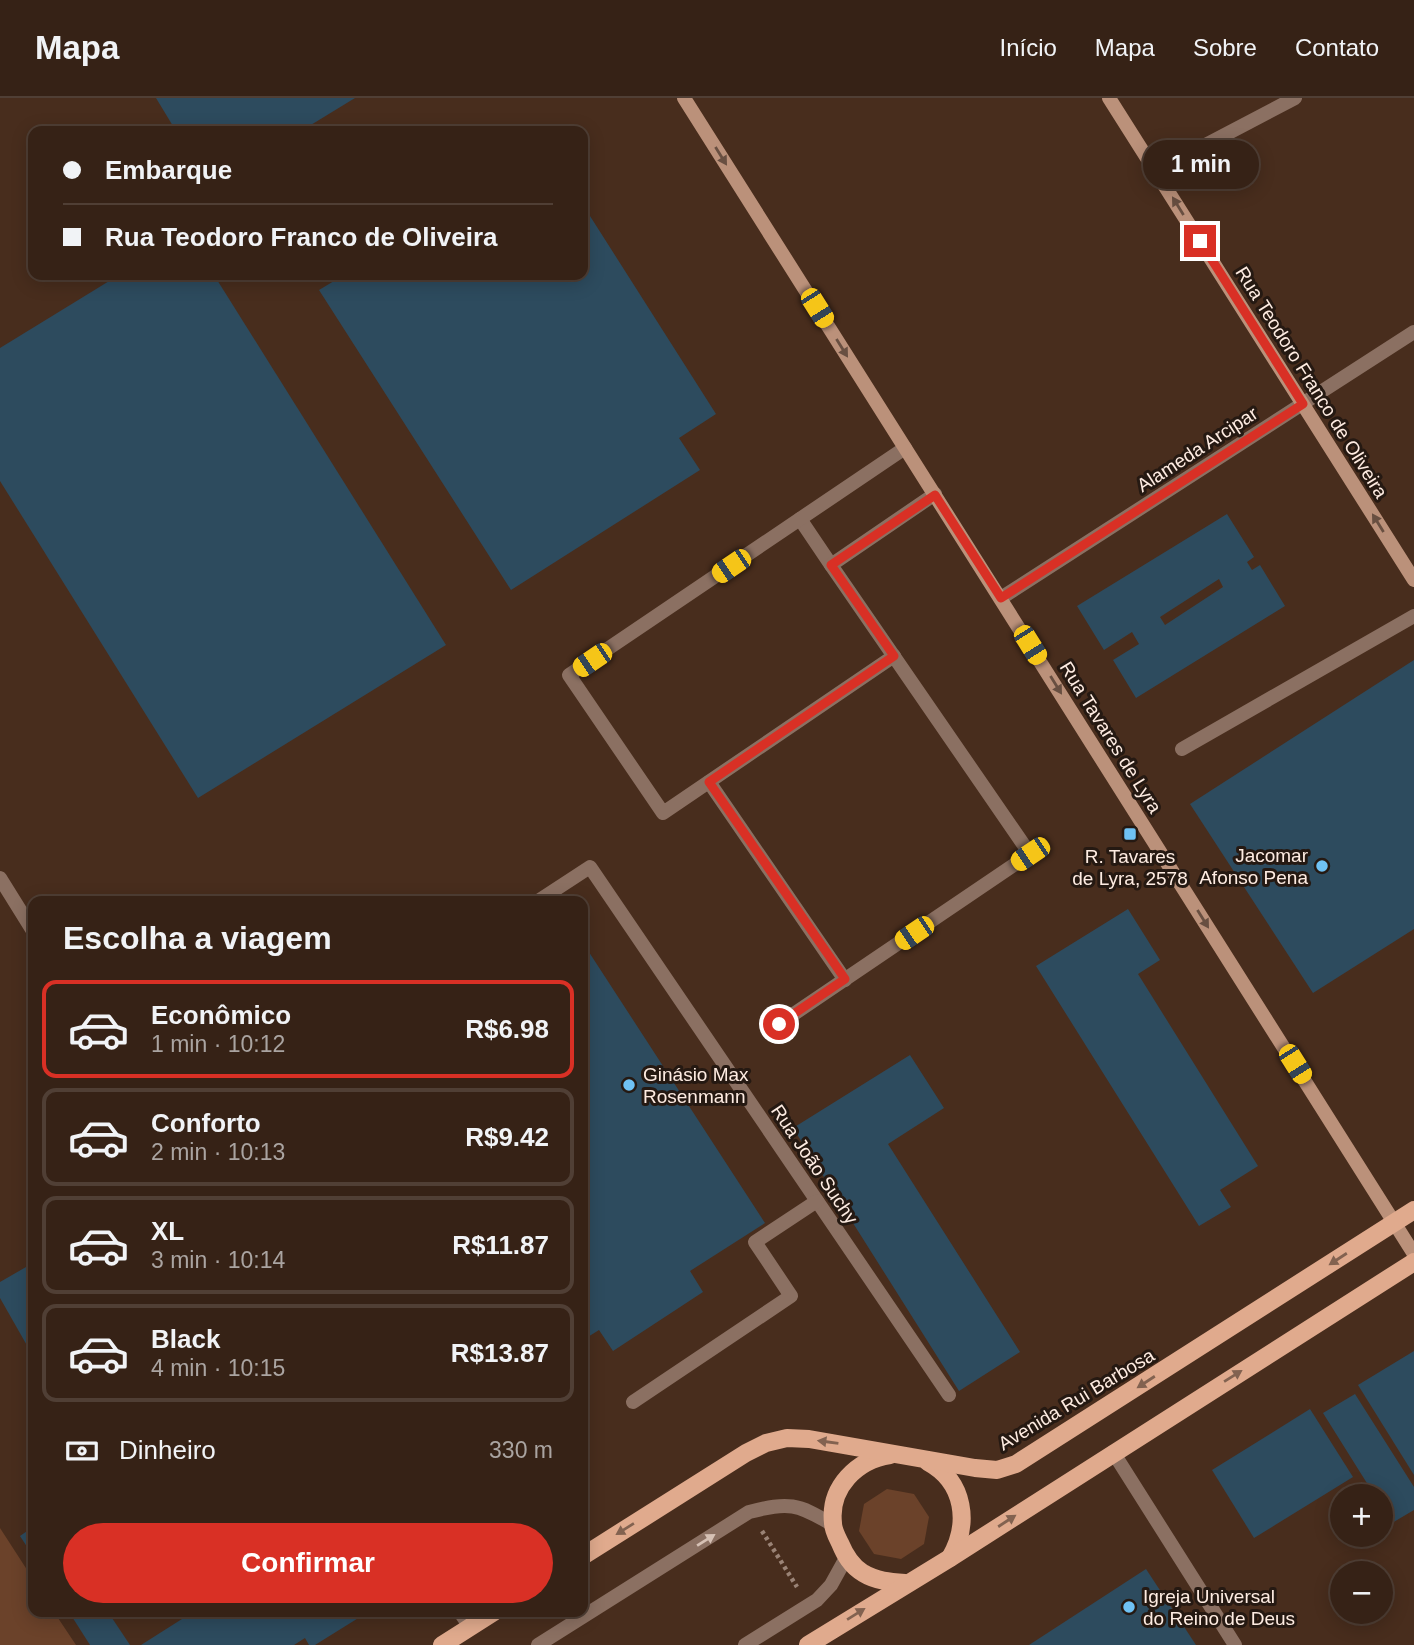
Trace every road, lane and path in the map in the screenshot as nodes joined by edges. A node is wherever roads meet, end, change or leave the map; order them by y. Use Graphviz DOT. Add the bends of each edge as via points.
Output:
graph roads {
  1 [pos="684,98"];
  2 [pos="1109,98"];
  3 [pos="1295,98"];
  4 [pos="1156,171"];
  5 [pos="1414,332"];
  6 [pos="1303,404"];
  7 [pos="905,448"];
  8 [pos="935,495"];
  9 [pos="800,519"];
  10 [pos="831,565"];
  11 [pos="1414,580"];
  12 [pos="1001,598"];
  13 [pos="1414,617"];
  14 [pos="894,656"];
  15 [pos="1182,749"];
  16 [pos="709,782"];
  17 [pos="0,877"];
  18 [pos="546,896"];
  19 [pos="28,923"];
  20 [pos="845,979"];
  21 [pos="779,1024"];
  22 [pos="817,1201"];
  23 [pos="1414,1210"];
  24 [pos="1395,1222"];
  25 [pos="1414,1254"];
  26 [pos="1414,1262"];
  27 [pos="949,1395"];
  28 [pos="633,1402"];
  29 [pos="1113,1452"];
  30 [pos="895,1454"];
  31 [pos="922,1458"];
  32 [pos="756,1522"];
  33 [pos="833,1525"];
  34 [pos="588,1553"];
  35 [pos="846,1558"];
  36 [pos="950,1558"];
  37 [pos="905,1583"];
  38 [pos="797,1587"];
  39 [pos="588,1613"];
  40 [pos="582,1617"];
  41 [pos="465,1619"];
  42 [pos="810,1644"];
  43 [pos="442,1645"];
  44 [pos="538,1645"];
  45 [pos="745,1645"];
  46 [pos="1236,1645"];
  1 -- 7 [label="main road, Rua Tavares de Lyra, one-way"];
  2 -- 4 [label="main road, Rua Teodoro Franco de Oliveira"];
  3 -- 4 [label="street"];
  6 -- 4 [label="main road, Rua Teodoro Franco de Oliveira, one-way"];
  5 -- 6 [label="street, Alameda Arcipar"];
  11 -- 6 [label="main road, Rua Teodoro Franco de Oliveira, one-way"];
  6 -- 12 [label="street, Alameda Arcipar"];
  7 -- 8 [label="main road, Rua Tavares de Lyra"];
  7 -- 9 [label="street"];
  8 -- 10 [label="street"];
  8 -- 12 [label="main road, Rua Tavares de Lyra"];
  9 -- 10 [label="street"];
  9 -- 16 [label="street" via="569,675 663,813"];
  10 -- 14 [label="street"];
  12 -- 24 [label="main road, Rua Tavares de Lyra, one-way"];
  13 -- 15 [label="street"];
  14 -- 16 [label="street"];
  14 -- 20 [label="street" via="1030,854"];
  16 -- 20 [label="street"];
  17 -- 19 [label="street"];
  18 -- 22 [label="street, Rua João Suchy" via="590,867"];
  20 -- 21 [label="street"];
  22 -- 27 [label="street, Rua João Suchy"];
  22 -- 28 [label="street" via="755,1242 791,1296"];
  23 -- 24 [label="main road, Avenida Rui Barbosa"];
  24 -- 25 [label="main road, Rua Tavares de Lyra"];
  24 -- 31 [label="main road, Avenida Rui Barbosa, one-way" via="1016,1464 997,1470"];
  29 -- 26 [label="main road, one-way"];
  36 -- 29 [label="main road, one-way"];
  29 -- 46 [label="street"];
  30 -- 31 [label="main road, Avenida Rui Barbosa"];
  30 -- 33 [label="main road" via="870,1460 848,1476 833,1507"];
  30 -- 34 [label="main road, Avenida Rui Barbosa, one-way" via="809,1439 766,1443"];
  31 -- 36 [label="main road" via="946,1476 961,1502 961,1531"];
  32 -- 38 [label="path"];
  33 -- 35 [label="main road"];
  39 -- 33 [label="street, one-way" via="749,1512 778,1505 807,1509"];
  35 -- 37 [label="main road" via="862,1573 882,1582"];
  35 -- 45 [label="street" via="817,1600"];
  36 -- 37 [label="main road"];
  42 -- 37 [label="main road, one-way"];
  44 -- 40 [label="street, one-way"];
  41 -- 43 [label="main road"];
}
